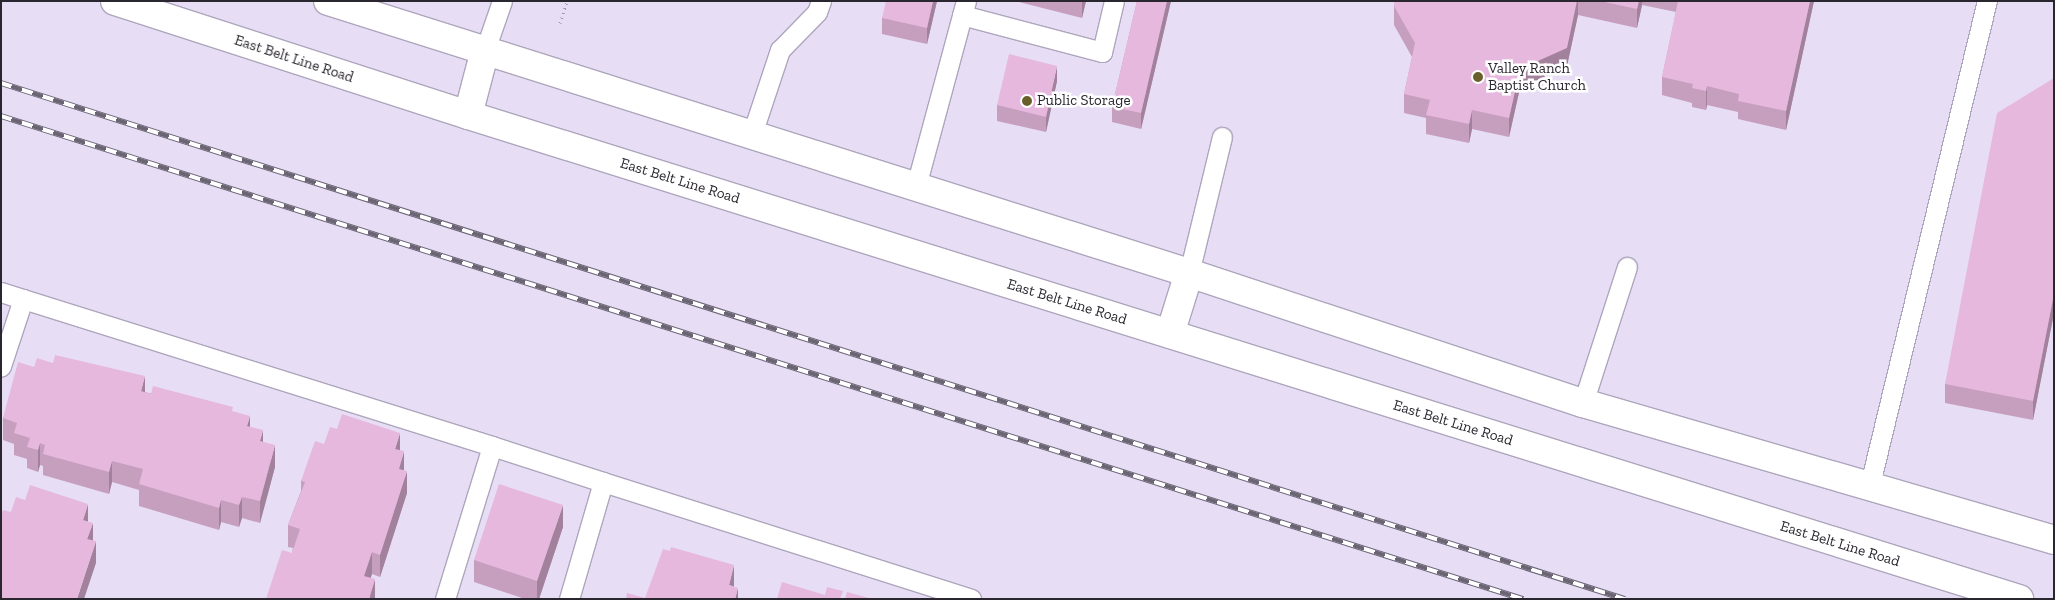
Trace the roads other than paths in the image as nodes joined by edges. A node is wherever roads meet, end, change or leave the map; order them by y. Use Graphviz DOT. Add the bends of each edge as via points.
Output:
graph roads {
  1 [pos="115,1"];
  2 [pos="328,1"];
  3 [pos="502,1"];
  4 [pos="821,1"];
  5 [pos="1114,1"];
  6 [pos="1987,1"];
  7 [pos="964,8"];
  8 [pos="485,50"];
  9 [pos="468,115"];
  10 [pos="752,134"];
  11 [pos="1222,137"];
  12 [pos="916,186"];
  13 [pos="1627,267"];
  14 [pos="1190,273"];
  15 [pos="1,292"];
  16 [pos="23,298"];
  17 [pos="1170,334"];
  18 [pos="1,366"];
  19 [pos="1583,403"];
  20 [pos="492,446"];
  21 [pos="603,482"];
  22 [pos="1870,484"];
  23 [pos="2054,540"];
  24 [pos="444,599"];
  25 [pos="569,599"];
  26 [pos="971,599"];
  27 [pos="2019,599"];
  1 -- 9 [label="main road, East Belt Line Road"];
  2 -- 8 [label="main road"];
  3 -- 8 [label="lane"];
  4 -- 10 [label="lane" via="817,12 780,50"];
  5 -- 7 [label="lane" via="1102,52"];
  6 -- 22 [label="lane"];
  7 -- 12 [label="lane"];
  8 -- 9 [label="main road"];
  8 -- 10 [label="main road"];
  9 -- 17 [label="main road, East Belt Line Road"];
  10 -- 12 [label="main road"];
  11 -- 14 [label="lane"];
  12 -- 14 [label="main road"];
  13 -- 19 [label="lane"];
  14 -- 17 [label="main road"];
  14 -- 19 [label="main road"];
  15 -- 16 [label="lane"];
  16 -- 18 [label="lane"];
  16 -- 20 [label="lane"];
  17 -- 27 [label="main road, East Belt Line Road"];
  19 -- 22 [label="main road"];
  20 -- 21 [label="lane"];
  20 -- 24 [label="lane"];
  21 -- 25 [label="lane"];
  21 -- 26 [label="lane"];
  22 -- 23 [label="main road"];
}
